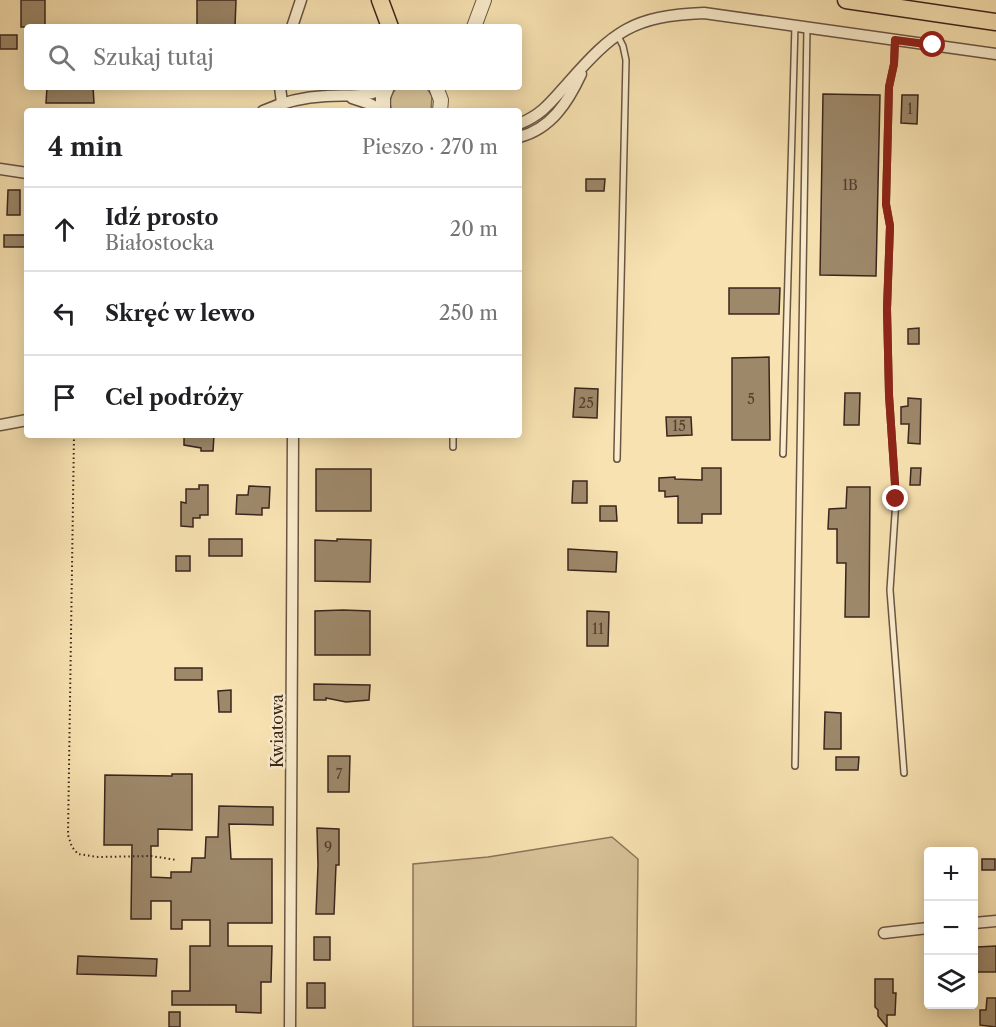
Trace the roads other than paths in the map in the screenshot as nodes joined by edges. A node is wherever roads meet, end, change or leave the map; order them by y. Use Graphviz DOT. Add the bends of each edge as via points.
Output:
graph roads {
  1 [pos="301,0"];
  2 [pos="380,0"];
  3 [pos="484,0"];
  4 [pos="846,0"];
  5 [pos="996,22"];
  6 [pos="293,24"];
  7 [pos="389,24"];
  8 [pos="475,24"];
  9 [pos="795,25"];
  10 [pos="807,27"];
  11 [pos="617,34"];
  12 [pos="895,40"];
  13 [pos="996,54"];
  14 [pos="586,63"];
  15 [pos="280,90"];
  16 [pos="382,90"];
  17 [pos="386,90"];
  18 [pos="343,96"];
  19 [pos="282,103"];
  20 [pos="270,108"];
  21 [pos="377,108"];
  22 [pos="383,108"];
  23 [pos="522,122"];
  24 [pos="522,136"];
  25 [pos="0,169"];
  26 [pos="24,173"];
  27 [pos="24,420"];
  28 [pos="0,424"];
  29 [pos="293,438"];
  30 [pos="453,438"];
  31 [pos="453,447"];
  32 [pos="783,454"];
  33 [pos="617,459"];
  34 [pos="795,766"];
  35 [pos="904,773"];
  36 [pos="996,921"];
  37 [pos="978,923"];
  38 [pos="924,928"];
  39 [pos="884,933"];
  40 [pos="290,1027"];
  1 -- 6 [label="street"];
  2 -- 7 [label="highway"];
  3 -- 8 [label="street"];
  4 -- 5 [label="highway"];
  9 -- 10 [label="street"];
  9 -- 11 [label="street" via="704,13 653,19"];
  9 -- 32 [label="lane"];
  10 -- 12 [label="street"];
  10 -- 34 [label="lane"];
  11 -- 14 [label="street"];
  11 -- 33 [label="lane" via="626,60"];
  12 -- 13 [label="street"];
  12 -- 35 [label="lane" via="889,87 886,204 890,226 889,395 896,499 890,590"];
  14 -- 23 [label="street" via="551,104"];
  14 -- 24 [label="street" via="573,92 557,114 543,127"];
  15 -- 19 [label="street"];
  16 -- 18 [label="street"];
  17 -- 22 [label="street"];
  18 -- 19 [label="street"];
  18 -- 21 [label="street"];
  19 -- 20 [label="street"];
  25 -- 26 [label="street"];
  27 -- 28 [label="street"];
  29 -- 40 [label="street, Kwiatowa"];
  30 -- 31 [label="lane"];
  36 -- 37 [label="street"];
  38 -- 39 [label="street"];
}
